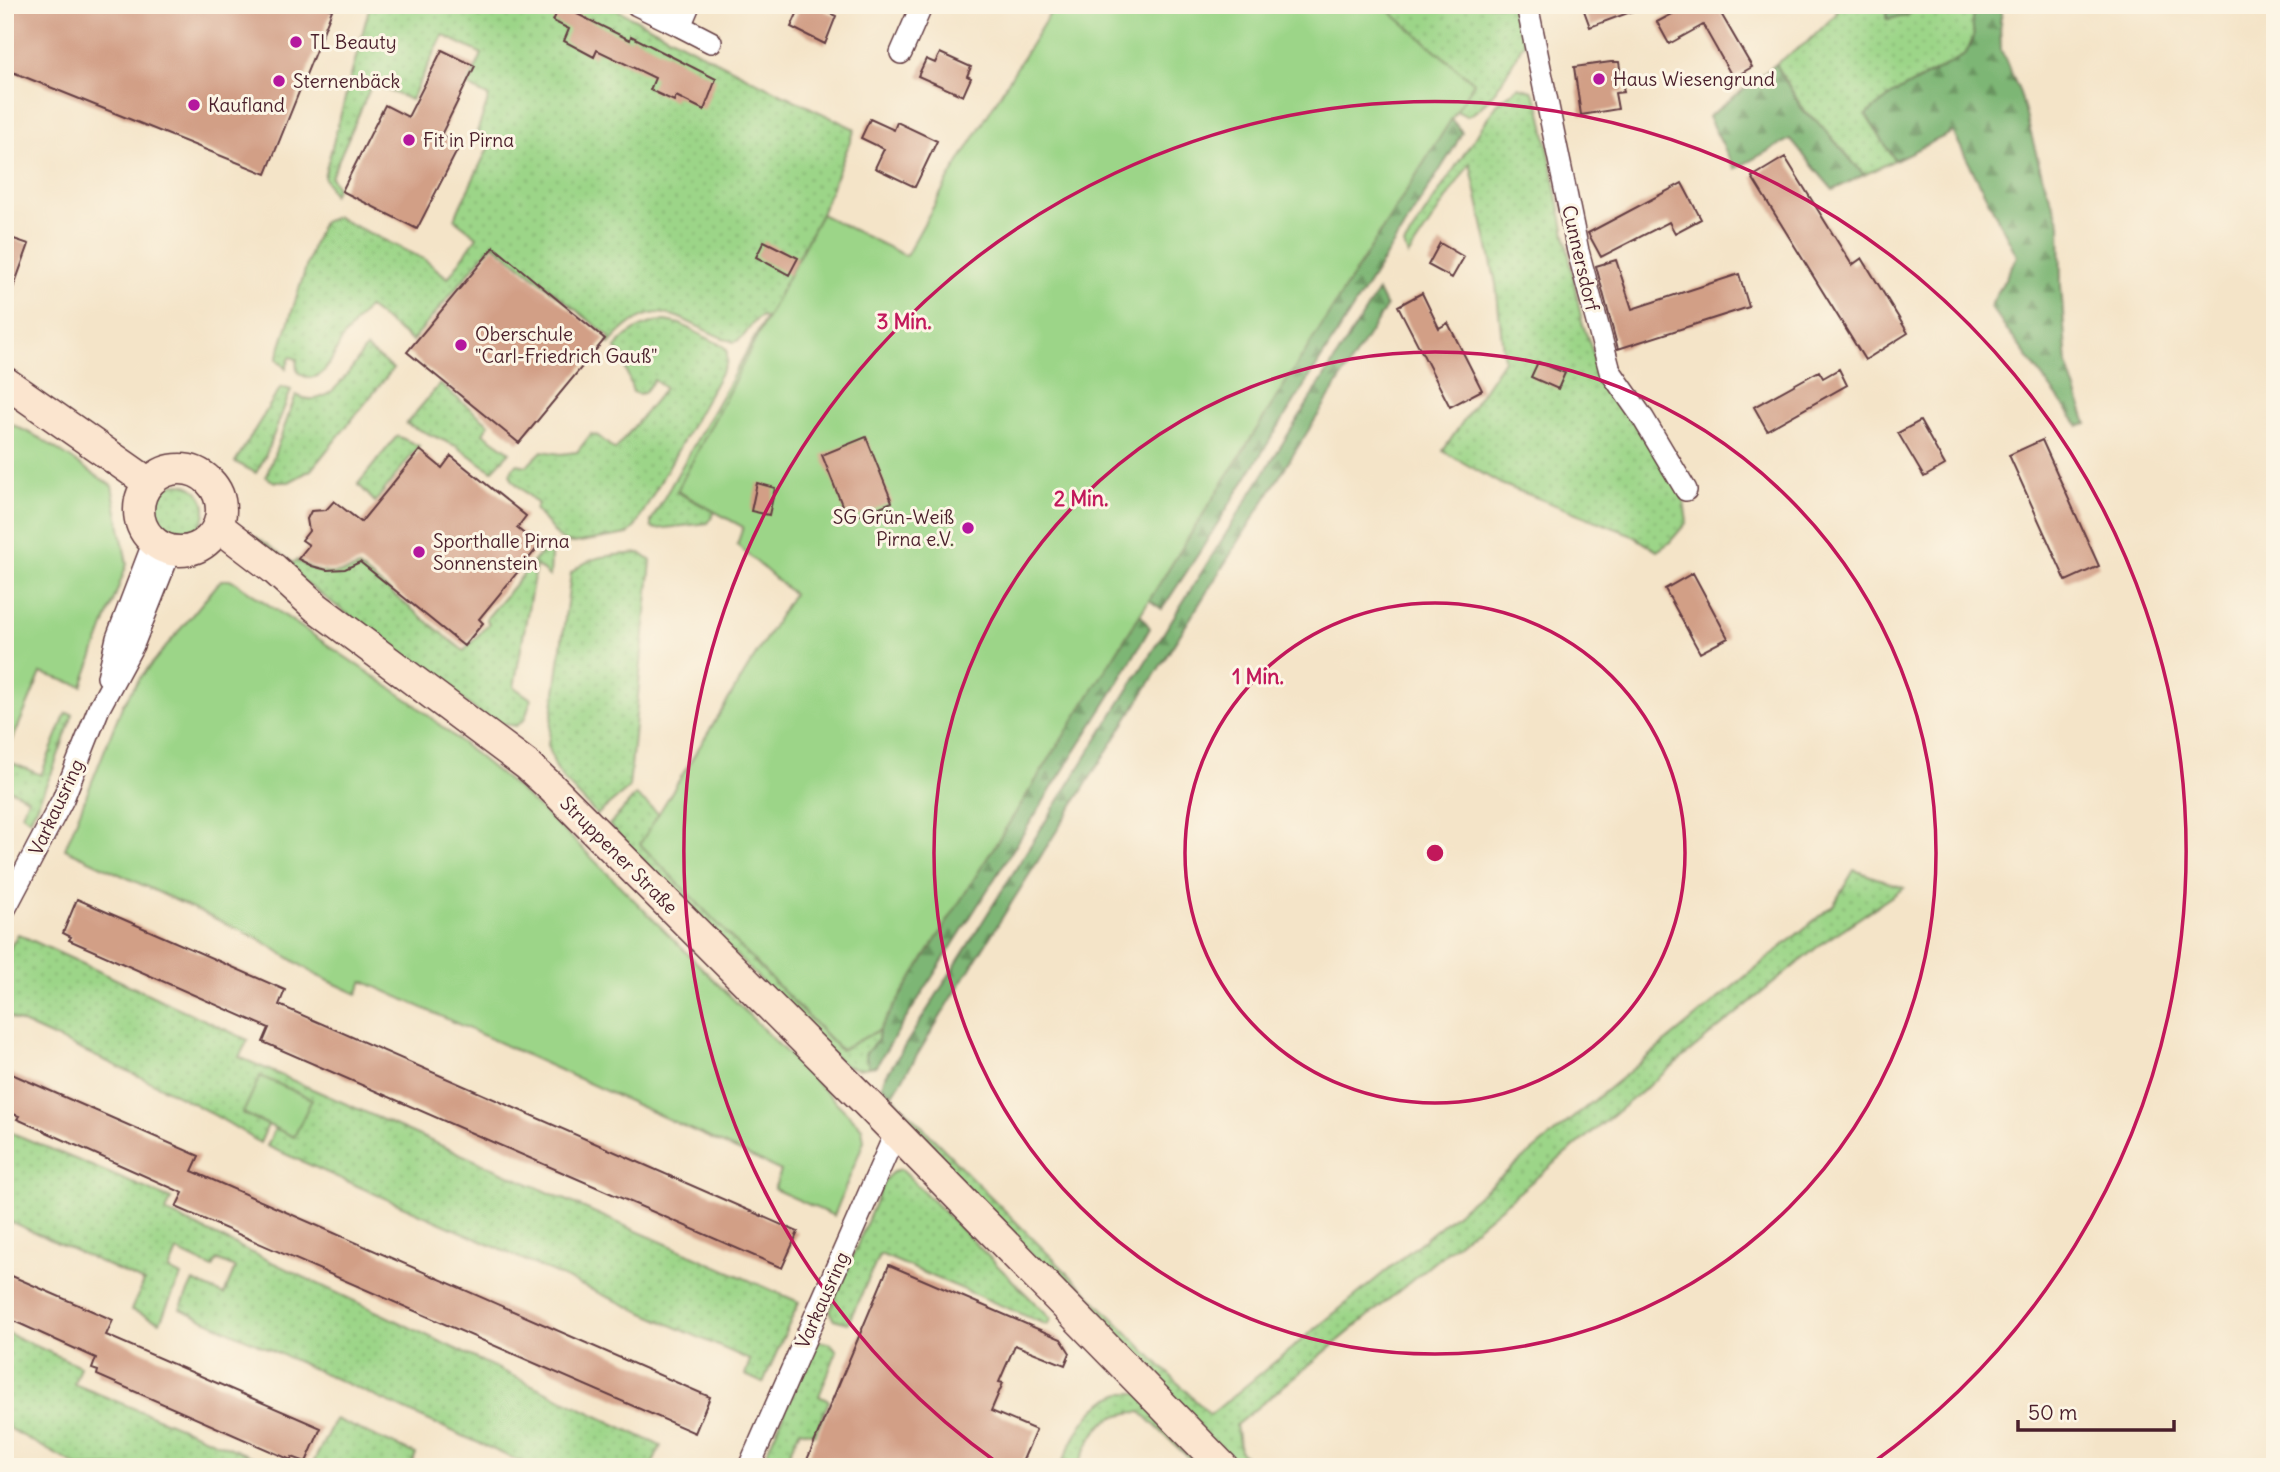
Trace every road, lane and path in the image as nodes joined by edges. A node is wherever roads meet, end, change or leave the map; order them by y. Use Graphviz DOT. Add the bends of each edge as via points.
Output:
graph roads {
  1 [pos="637,5"];
  2 [pos="689,5"];
  3 [pos="922,5"];
  4 [pos="1527,5"];
  5 [pos="680,26"];
  6 [pos="711,42"];
  7 [pos="901,53"];
  8 [pos="5,382"];
  9 [pos="149,484"];
  10 [pos="1686,490"];
  11 [pos="211,534"];
  12 [pos="162,545"];
  13 [pos="5,909"];
  14 [pos="895,1133"];
  15 [pos="748,1467"];
  16 [pos="1223,1467"];
  1 -- 5 [label="street"];
  2 -- 5 [label="street"];
  3 -- 7 [label="street"];
  4 -- 10 [label="street, Cunnersdorf" via="1578,251 1609,371"];
  5 -- 6 [label="street"];
  8 -- 9 [label="main road"];
  9 -- 11 [label="main road" via="169,470 185,469 207,479 218,493 221,509"];
  9 -- 12 [label="main road" via="139,508 143,526"];
  11 -- 12 [label="main road" via="192,549"];
  11 -- 14 [label="main road, Struppener Straße" via="274,569 317,608 527,765"];
  12 -- 13 [label="street, Varkausring" via="133,645 102,703 63,799"];
  14 -- 15 [label="street, Varkausring"];
  14 -- 16 [label="main road, Struppener Straße"];
}
